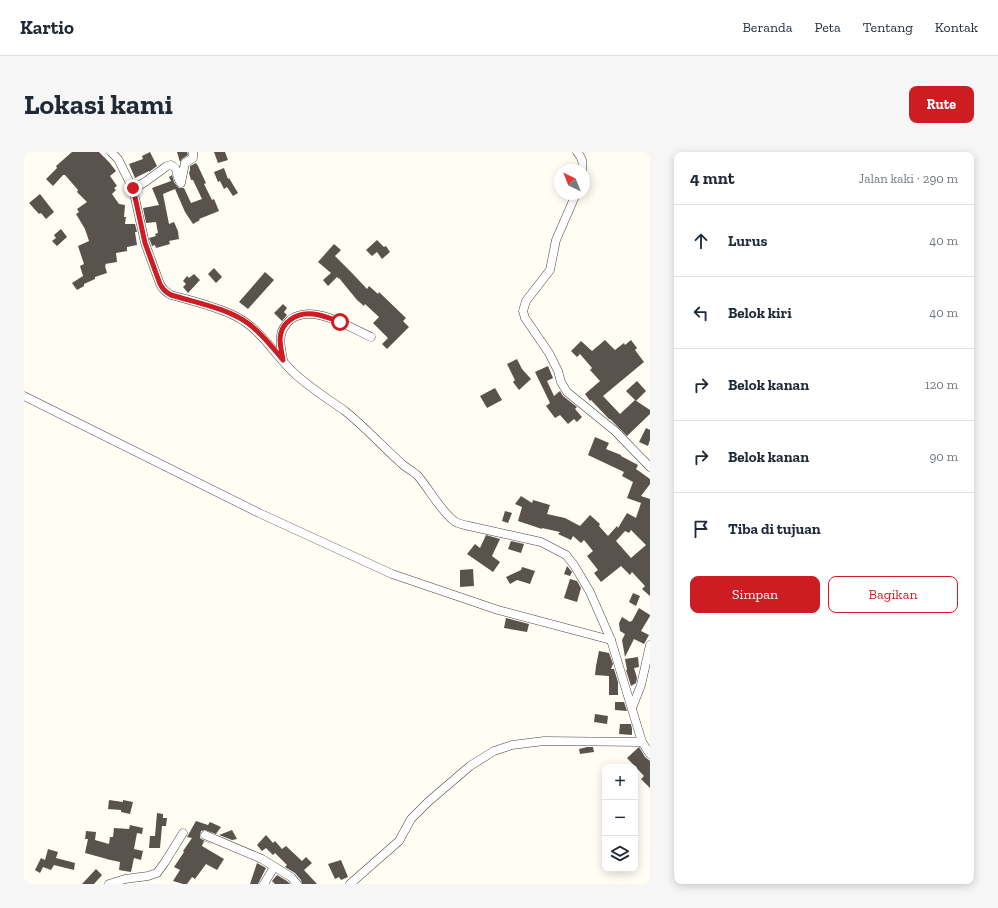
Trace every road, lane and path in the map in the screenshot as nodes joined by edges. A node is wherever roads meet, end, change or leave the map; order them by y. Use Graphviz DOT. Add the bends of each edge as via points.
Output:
graph roads {
  1 [pos="111,152"];
  2 [pos="193,152"];
  3 [pos="577,152"];
  4 [pos="583,164"];
  5 [pos="133,188"];
  6 [pos="573,200"];
  7 [pos="371,337"];
  8 [pos="283,360"];
  9 [pos="24,396"];
  10 [pos="650,467"];
  11 [pos="611,640"];
  12 [pos="650,645"];
  13 [pos="632,708"];
  14 [pos="642,742"];
  15 [pos="650,754"];
  16 [pos="183,833"];
  17 [pos="204,834"];
  18 [pos="274,867"];
  19 [pos="109,884"];
  20 [pos="264,884"];
  21 [pos="297,884"];
  22 [pos="350,884"];
  1 -- 5 [label="street" via="118,159"];
  2 -- 5 [label="street" via="193,158 185,163 181,183 175,167 171,165"];
  3 -- 4 [label="street"];
  5 -- 8 [label="street" via="145,243 162,289 171,295 236,316 250,325"];
  6 -- 10 [label="street" via="556,240 550,270 526,301 525,318 549,353 567,392 615,432"];
  7 -- 8 [label="street" via="326,316 301,314 289,321 281,333"];
  8 -- 11 [label="street" via="294,373 346,412 402,464 414,471 453,520 459,524 541,542 566,555 590,592"];
  9 -- 11 [label="street" via="259,513 392,574 498,610"];
  11 -- 13 [label="street"];
  12 -- 13 [label="street" via="641,686"];
  13 -- 14 [label="street"];
  14 -- 15 [label="street"];
  14 -- 22 [label="street" via="544,741 512,745 494,751 470,766 428,802 411,819 398,841"];
  16 -- 19 [label="street" via="157,873"];
  17 -- 18 [label="street" via="262,859"];
  18 -- 20 [label="street"];
  18 -- 21 [label="street" via="291,877"];
}
